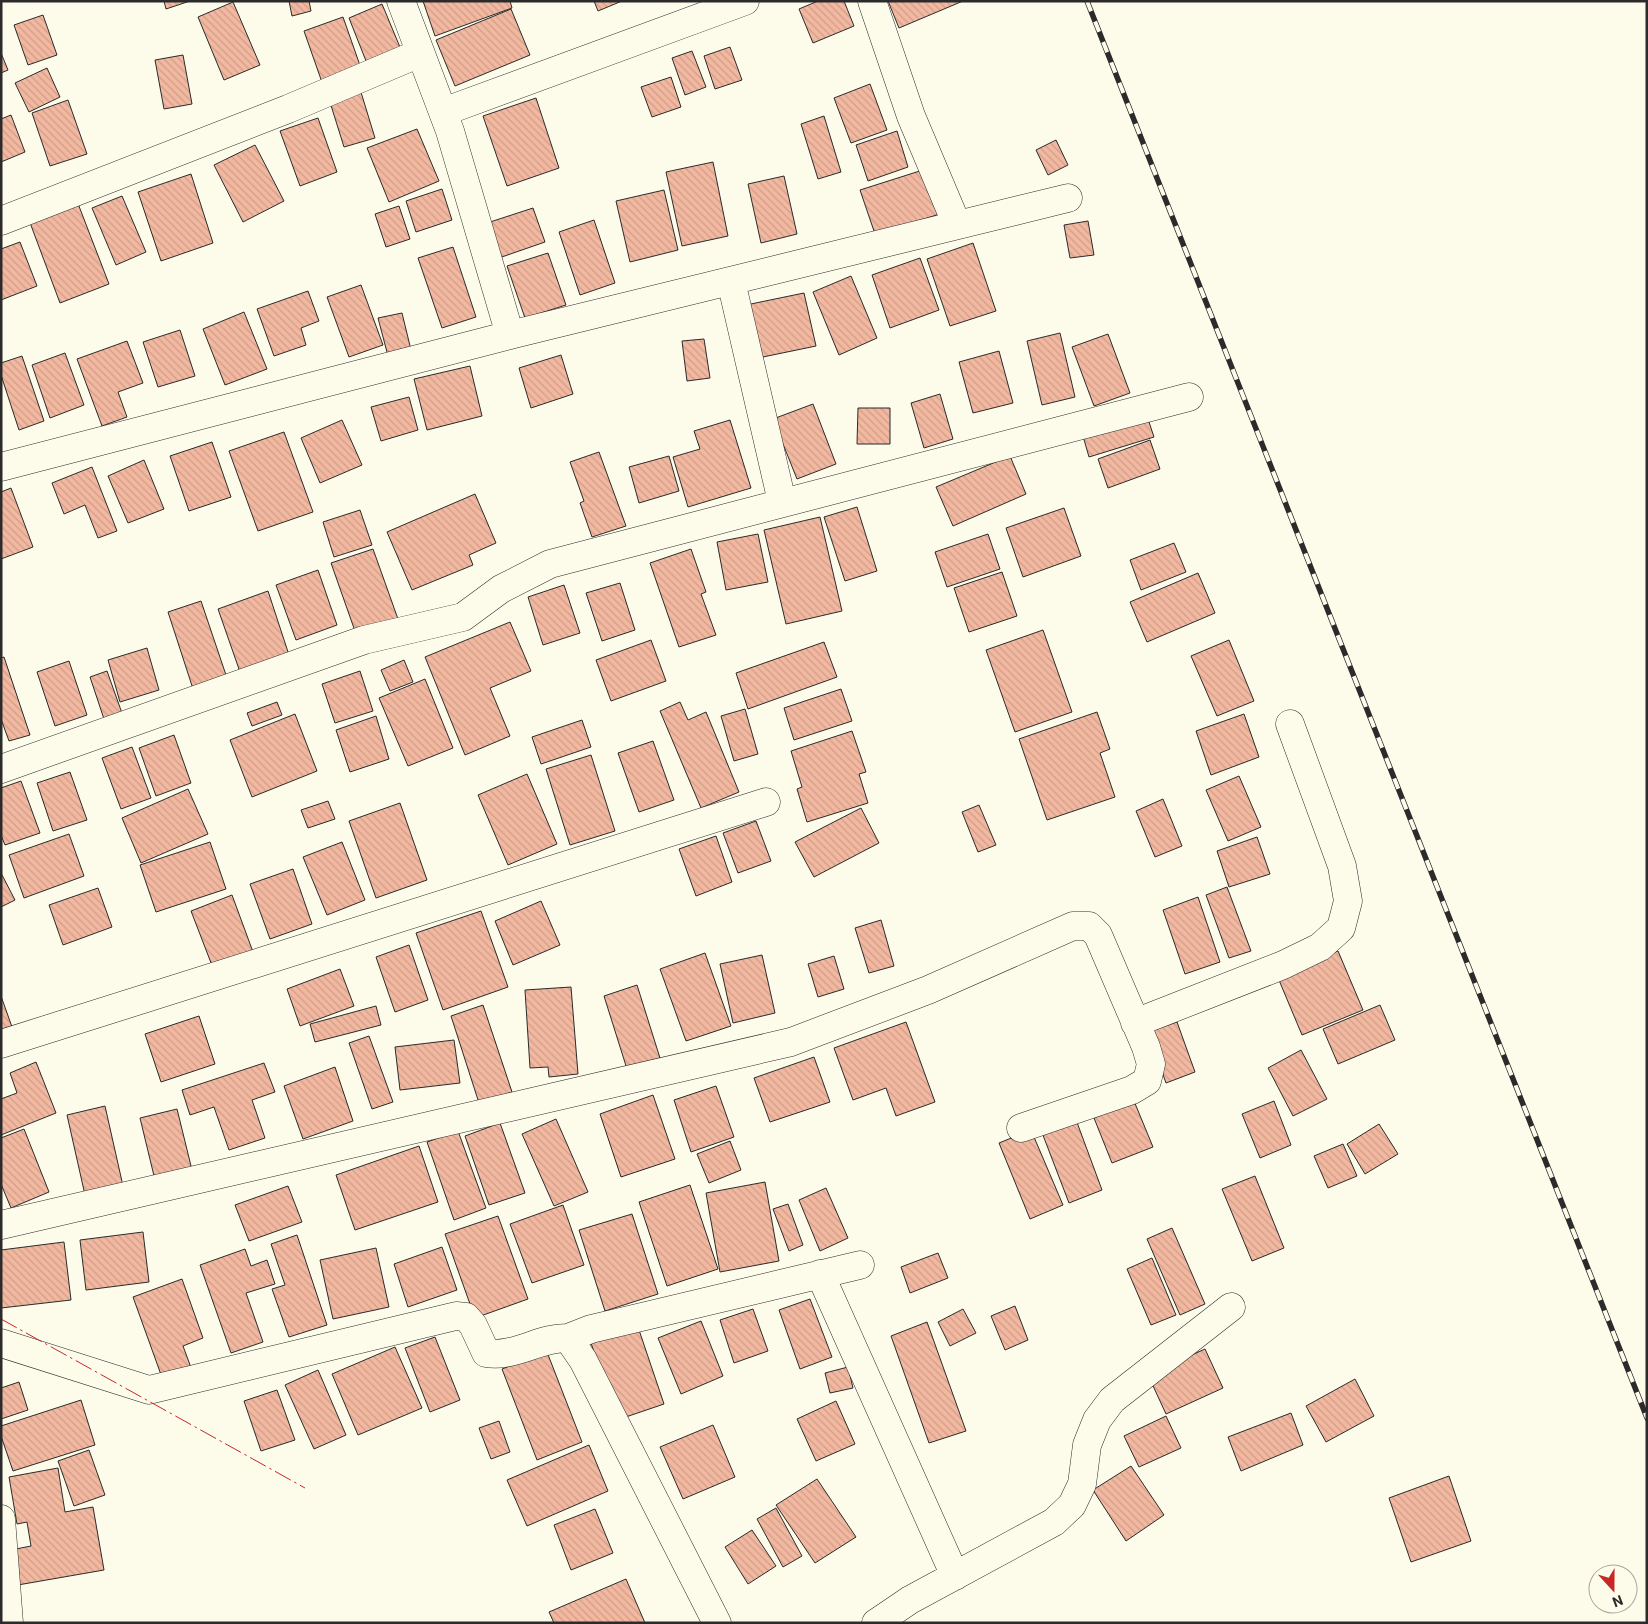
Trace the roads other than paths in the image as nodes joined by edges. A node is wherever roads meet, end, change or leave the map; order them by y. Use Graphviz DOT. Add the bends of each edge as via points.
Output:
graph roads {
  1 [pos="401,1"];
  2 [pos="745,1"];
  3 [pos="872,1"];
  4 [pos="420,53"];
  5 [pos="443,112"];
  6 [pos="1068,198"];
  7 [pos="1,221"];
  8 [pos="957,225"];
  9 [pos="731,281"];
  10 [pos="510,335"];
  11 [pos="1189,397"];
  12 [pos="1,467"];
  13 [pos="782,502"];
  14 [pos="1290,724"];
  15 [pos="1,769"];
  16 [pos="766,802"];
  17 [pos="1135,1023"];
  18 [pos="1,1044"];
  19 [pos="1021,1128"];
  20 [pos="1,1225"];
  21 [pos="860,1265"];
  22 [pos="820,1274"];
  23 [pos="1231,1307"];
  24 [pos="568,1338"];
  25 [pos="1,1343"];
  26 [pos="1,1519"];
  27 [pos="955,1576"];
  28 [pos="4,1595"];
  29 [pos="9,1623"];
  30 [pos="717,1623"];
  31 [pos="876,1623"];
  1 -- 4 [label="street"];
  2 -- 5 [label="street"];
  3 -- 8 [label="street" via="911,116"];
  4 -- 5 [label="street"];
  4 -- 7 [label="street" via="288,109"];
  5 -- 10 [label="street"];
  6 -- 8 [label="street"];
  8 -- 9 [label="street"];
  9 -- 10 [label="street"];
  9 -- 13 [label="street"];
  10 -- 12 [label="street"];
  11 -- 13 [label="street"];
  13 -- 15 [label="street" via="550,564 501,589 463,617 364,640"];
  14 -- 17 [label="street" via="1342,866 1348,902 1341,928 1320,947 1282,965"];
  16 -- 18 [label="street"];
  17 -- 19 [label="street" via="1151,1064 1147,1081 1132,1090"];
  17 -- 20 [label="street" via="1098,935 1089,926 1073,926 928,990 791,1042"];
  21 -- 22 [label="street"];
  22 -- 24 [label="street" via="590,1329"];
  22 -- 27 [label="street"];
  23 -- 27 [label="street" via="1112,1400 1097,1420 1087,1445 1082,1484 1072,1505 1054,1522"];
  24 -- 25 [label="street" via="553,1338 498,1355 486,1353 473,1325 466,1317 456,1316 149,1390"];
  24 -- 30 [label="street"];
  26 -- 28 [label="street"];
  27 -- 31 [label="street"];
  28 -- 29 [label="street"];
}
